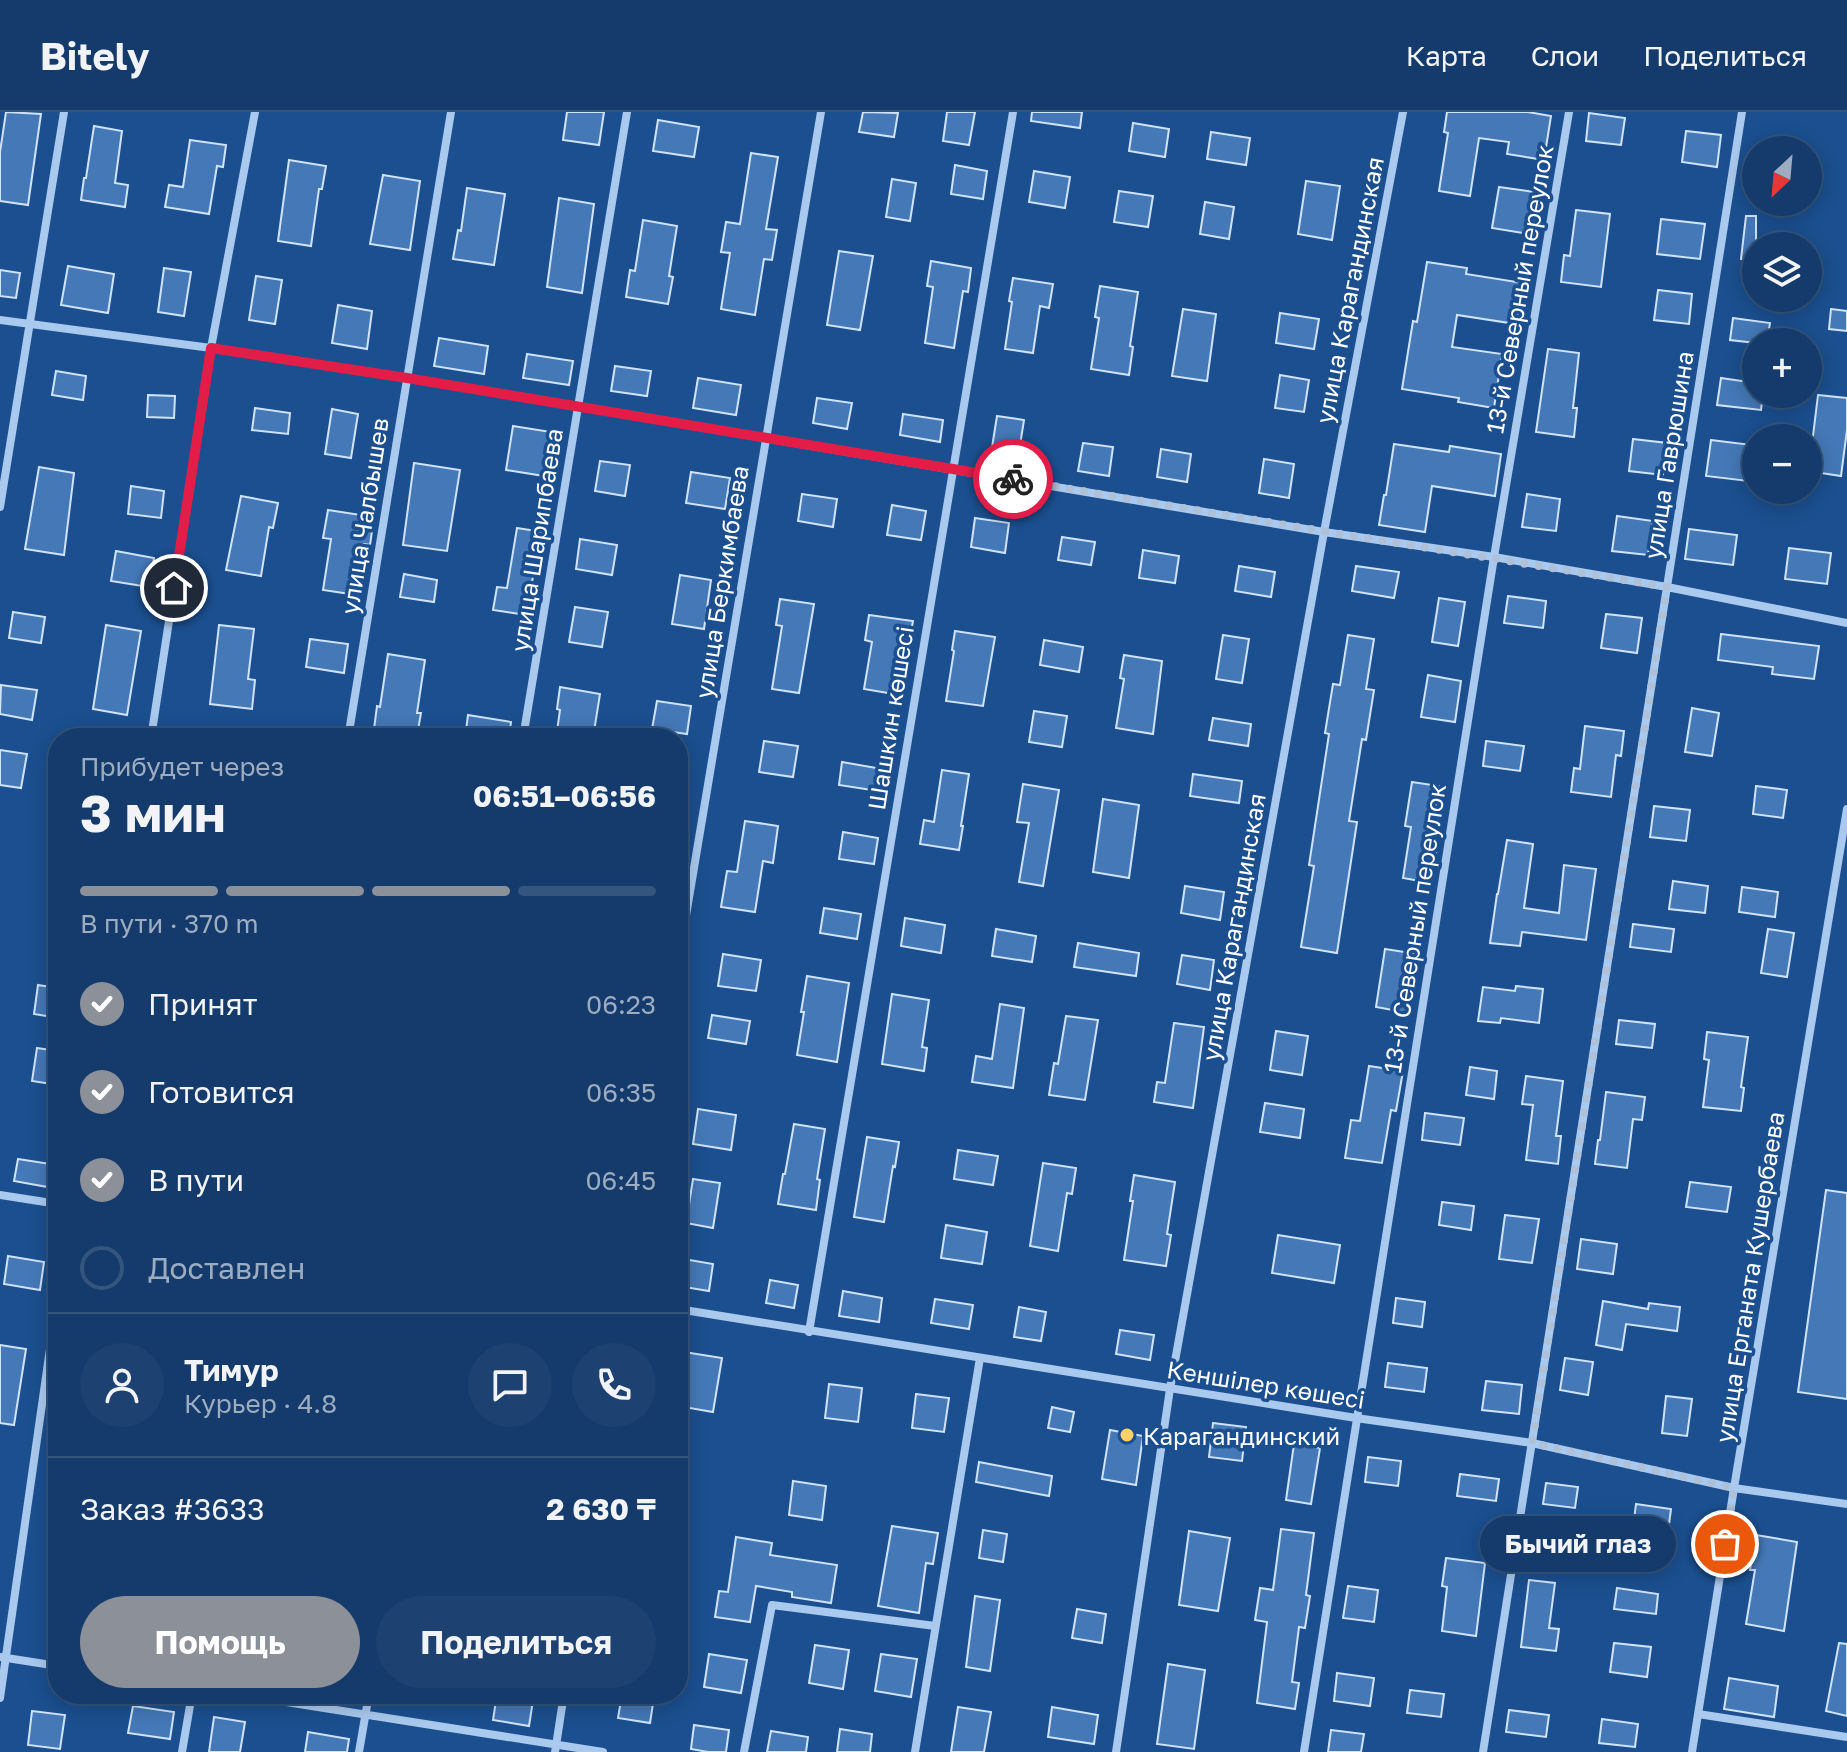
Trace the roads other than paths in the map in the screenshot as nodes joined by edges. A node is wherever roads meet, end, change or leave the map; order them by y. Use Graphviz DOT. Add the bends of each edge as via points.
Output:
graph roads {
  1 [pos="64,112"];
  2 [pos="255,112"];
  3 [pos="451,112"];
  4 [pos="627,112"];
  5 [pos="821,112"];
  6 [pos="1013,112"];
  7 [pos="1403,112"];
  8 [pos="1569,112"];
  9 [pos="1742,112"];
  10 [pos="0,320"];
  11 [pos="30,324"];
  12 [pos="211,348"];
  13 [pos="407,378"];
  14 [pos="578,408"];
  15 [pos="766,437"];
  16 [pos="952,469"];
  17 [pos="0,507"];
  18 [pos="1324,532"];
  19 [pos="1494,557"];
  20 [pos="1667,587"];
  21 [pos="1847,623"];
  22 [pos="153,728"];
  23 [pos="350,728"];
  24 [pos="525,728"];
  25 [pos="1847,809"];
  26 [pos="688,903"];
  27 [pos="0,1195"];
  28 [pos="48,1202"];
  29 [pos="688,1311"];
  30 [pos="809,1332"];
  31 [pos="980,1358"];
  32 [pos="48,1359"];
  33 [pos="1170,1389"];
  34 [pos="1356,1418"];
  35 [pos="1532,1443"];
  36 [pos="1734,1488"];
  37 [pos="1847,1504"];
  38 [pos="935,1626"];
  39 [pos="3,1658"];
  40 [pos="48,1665"];
  41 [pos="0,1698"];
  42 [pos="190,1704"];
  43 [pos="300,1704"];
  44 [pos="367,1704"];
  45 [pos="563,1704"];
  46 [pos="365,1714"];
  47 [pos="1698,1714"];
  48 [pos="1847,1737"];
  49 [pos="556,1748"];
  50 [pos="182,1752"];
  51 [pos="359,1752"];
  52 [pos="603,1752"];
  53 [pos="744,1752"];
  54 [pos="915,1752"];
  55 [pos="1116,1752"];
  56 [pos="1304,1752"];
  57 [pos="1483,1752"];
  58 [pos="1692,1752"];
  1 -- 11 [label="street"];
  2 -- 12 [label="street"];
  3 -- 13 [label="street, улица Чалбышев"];
  4 -- 14 [label="street, улица Шарипбаева"];
  5 -- 15 [label="street, улица Беркимбаева"];
  6 -- 16 [label="street, Шашкин көшесі"];
  7 -- 18 [label="street, улица Карагандинская"];
  8 -- 19 [label="street, 13-й Северный переулок"];
  9 -- 20 [label="street, улица Гаврюшина"];
  10 -- 11 [label="street"];
  11 -- 12 [label="street"];
  11 -- 17 [label="street"];
  12 -- 13 [label="street"];
  12 -- 22 [label="street"];
  13 -- 14 [label="street"];
  13 -- 23 [label="street, улица Чалбышев"];
  14 -- 15 [label="street"];
  14 -- 24 [label="street, улица Шарипбаева"];
  15 -- 16 [label="street"];
  15 -- 26 [label="street, улица Беркимбаева"];
  16 -- 18 [label="street"];
  16 -- 30 [label="street, Шашкин көшесі"];
  18 -- 19 [label="street"];
  18 -- 33 [label="street, улица Карагандинская"];
  19 -- 20 [label="street"];
  19 -- 34 [label="street, 13-й Северный переулок"];
  20 -- 21 [label="street"];
  20 -- 35 [label="street, улица Гаврюшина"];
  25 -- 36 [label="street, улица Ерганата Кушербаева"];
  27 -- 28 [label="street"];
  29 -- 30 [label="street, Кеншілер көшесі"];
  30 -- 31 [label="street, Кеншілер көшесі"];
  31 -- 33 [label="street, Кеншілер көшесі"];
  31 -- 38 [label="street"];
  32 -- 39 [label="street"];
  33 -- 34 [label="street, Кеншілер көшесі"];
  33 -- 55 [label="street, улица Карагандинская"];
  34 -- 35 [label="street, Кеншілер көшесі"];
  34 -- 56 [label="street, 13-й Северный переулок"];
  35 -- 36 [label="street, Кеншілер көшесі"];
  35 -- 57 [label="street, улица Гаврюшина"];
  36 -- 37 [label="street, Кеншілер көшесі"];
  36 -- 47 [label="street, улица Ерганата Кушербаева"];
  38 -- 53 [label="street" via="772,1605"];
  38 -- 54 [label="street"];
  39 -- 40 [label="street"];
  39 -- 41 [label="street"];
  42 -- 50 [label="street"];
  43 -- 46 [label="street"];
  44 -- 46 [label="street"];
  45 -- 49 [label="street"];
  46 -- 49 [label="street"];
  46 -- 51 [label="street"];
  47 -- 48 [label="street"];
  47 -- 58 [label="street, улица Ерганата Кушербаева"];
  49 -- 52 [label="street"];
}
